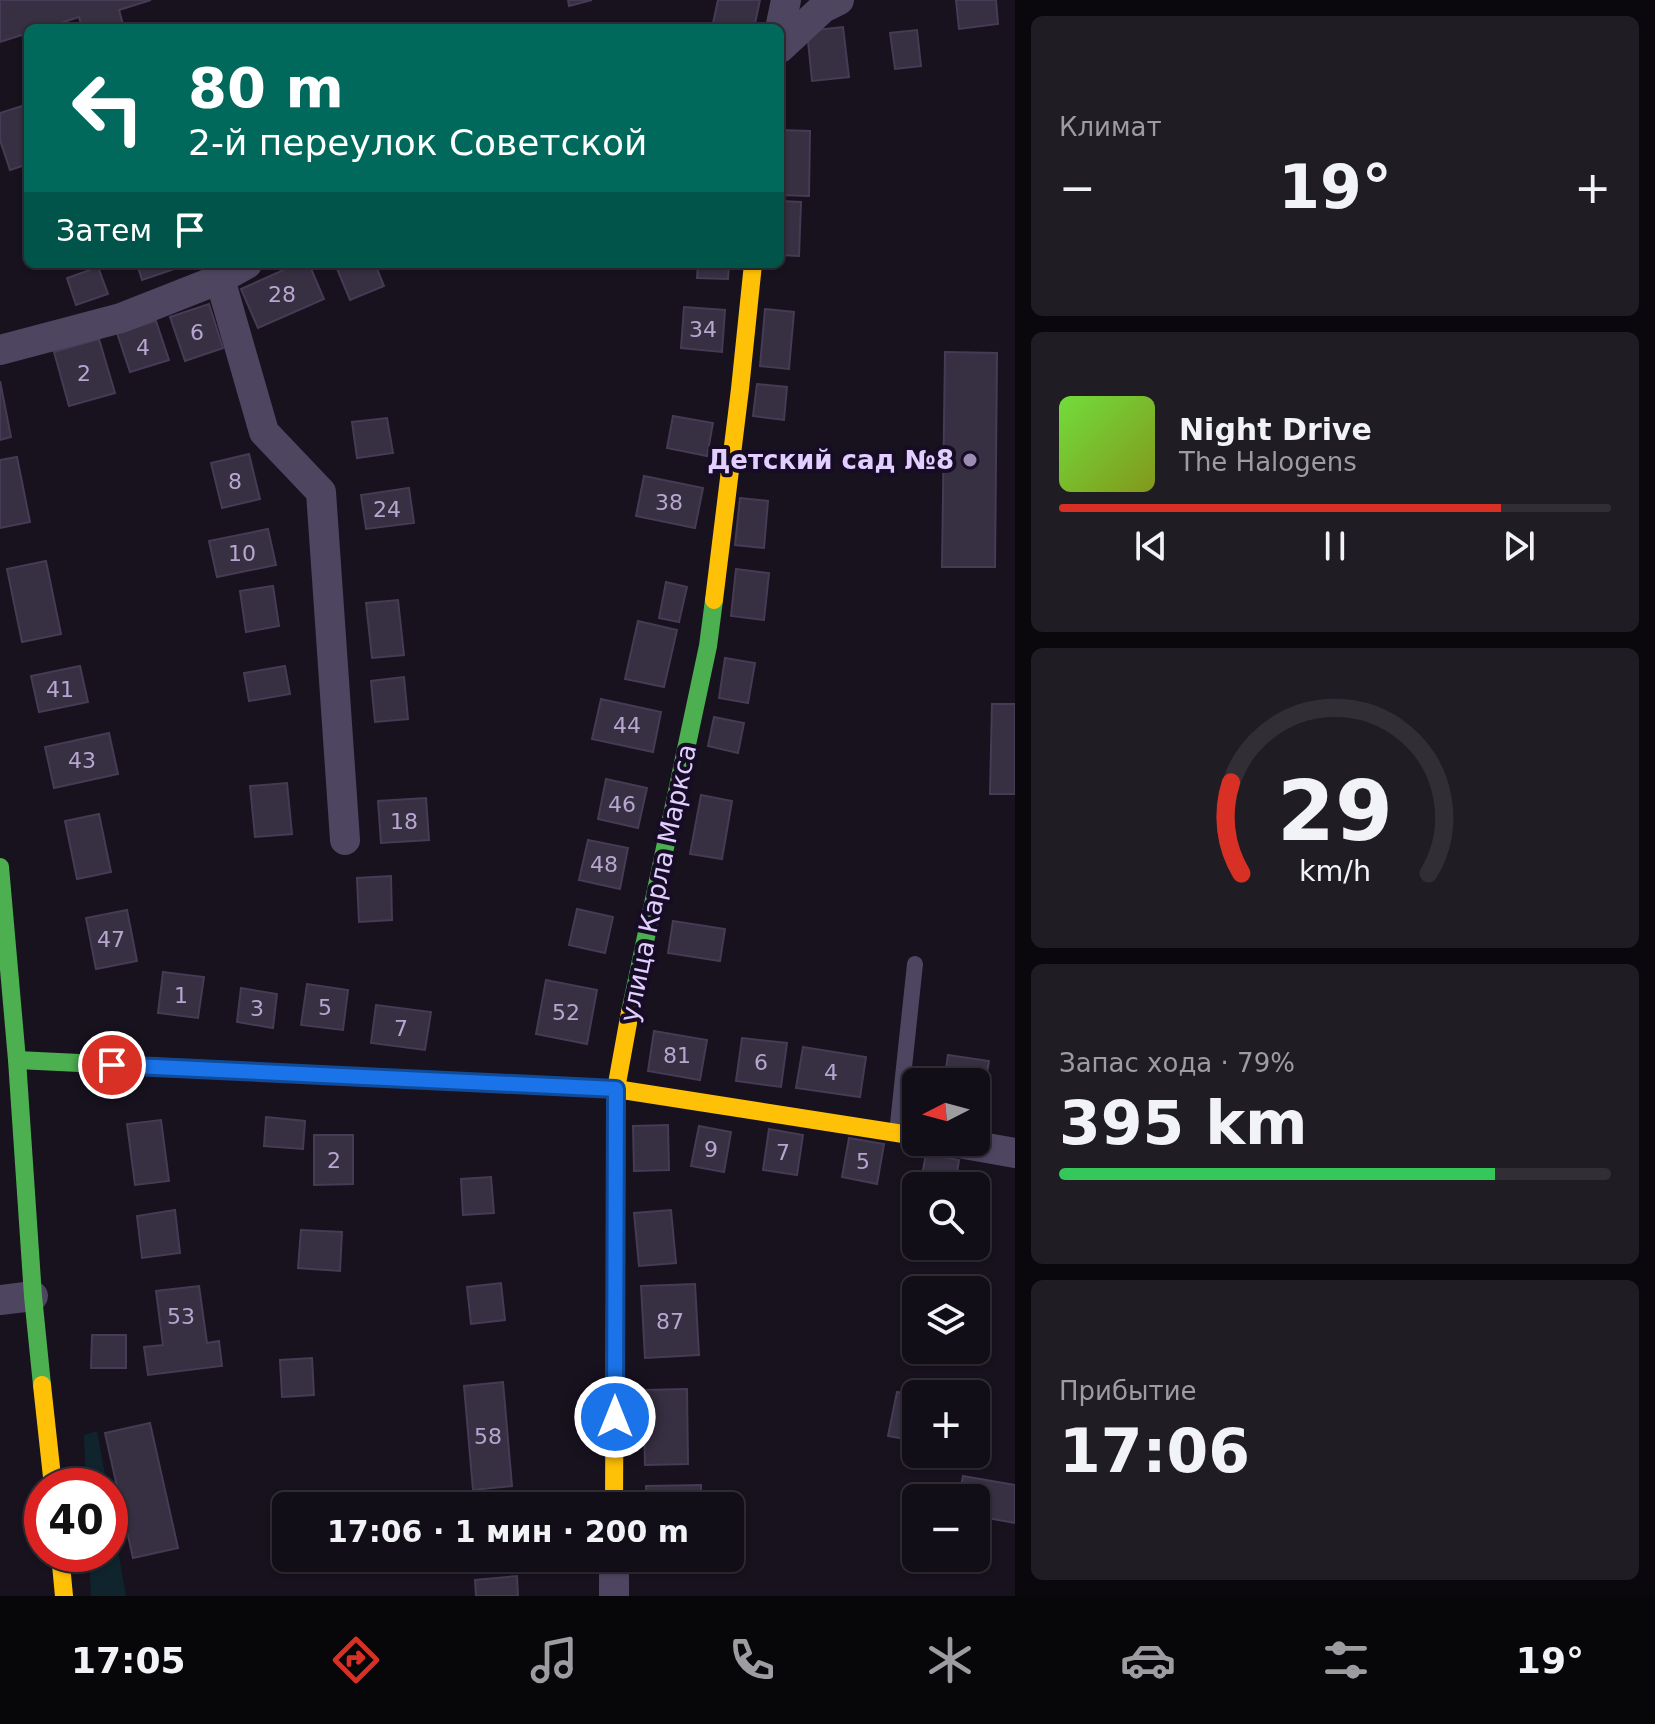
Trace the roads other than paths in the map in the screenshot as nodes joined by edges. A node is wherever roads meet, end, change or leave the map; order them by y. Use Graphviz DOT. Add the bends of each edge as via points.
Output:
graph roads {
  1 [pos="786,0"];
  2 [pos="839,0"];
  3 [pos="781,24"];
  4 [pos="784,44"];
  5 [pos="240,268"];
  6 [pos="753,268"];
  7 [pos="220,279"];
  8 [pos="0,350"];
  9 [pos="345,840"];
  10 [pos="0,867"];
  11 [pos="915,964"];
  12 [pos="17,1060"];
  13 [pos="910,1068"];
  14 [pos="616,1089"];
  15 [pos="902,1133"];
  16 [pos="990,1149"];
  17 [pos="1015,1153"];
  18 [pos="33,1296"];
  19 [pos="0,1300"];
  20 [pos="51,1468"];
  21 [pos="614,1492"];
  22 [pos="62,1572"];
  23 [pos="614,1572"];
  24 [pos="64,1596"];
  25 [pos="614,1596"];
  1 -- 3 [label="street"];
  2 -- 4 [label="street"];
  5 -- 7 [label="street"];
  6 -- 14 [label="street, улица Карла Маркса" via="708,646"];
  7 -- 8 [label="street" via="121,318"];
  7 -- 9 [label="street" via="264,432 321,492"];
  10 -- 12 [label="street"];
  11 -- 13 [label="lane"];
  12 -- 14 [label="street"];
  12 -- 18 [label="street"];
  14 -- 15 [label="street"];
  14 -- 21 [label="street, улица Карла Маркса"];
  16 -- 17 [label="street"];
  18 -- 19 [label="street"];
  18 -- 20 [label="street"];
  22 -- 24 [label="street"];
  23 -- 25 [label="street"];
}
